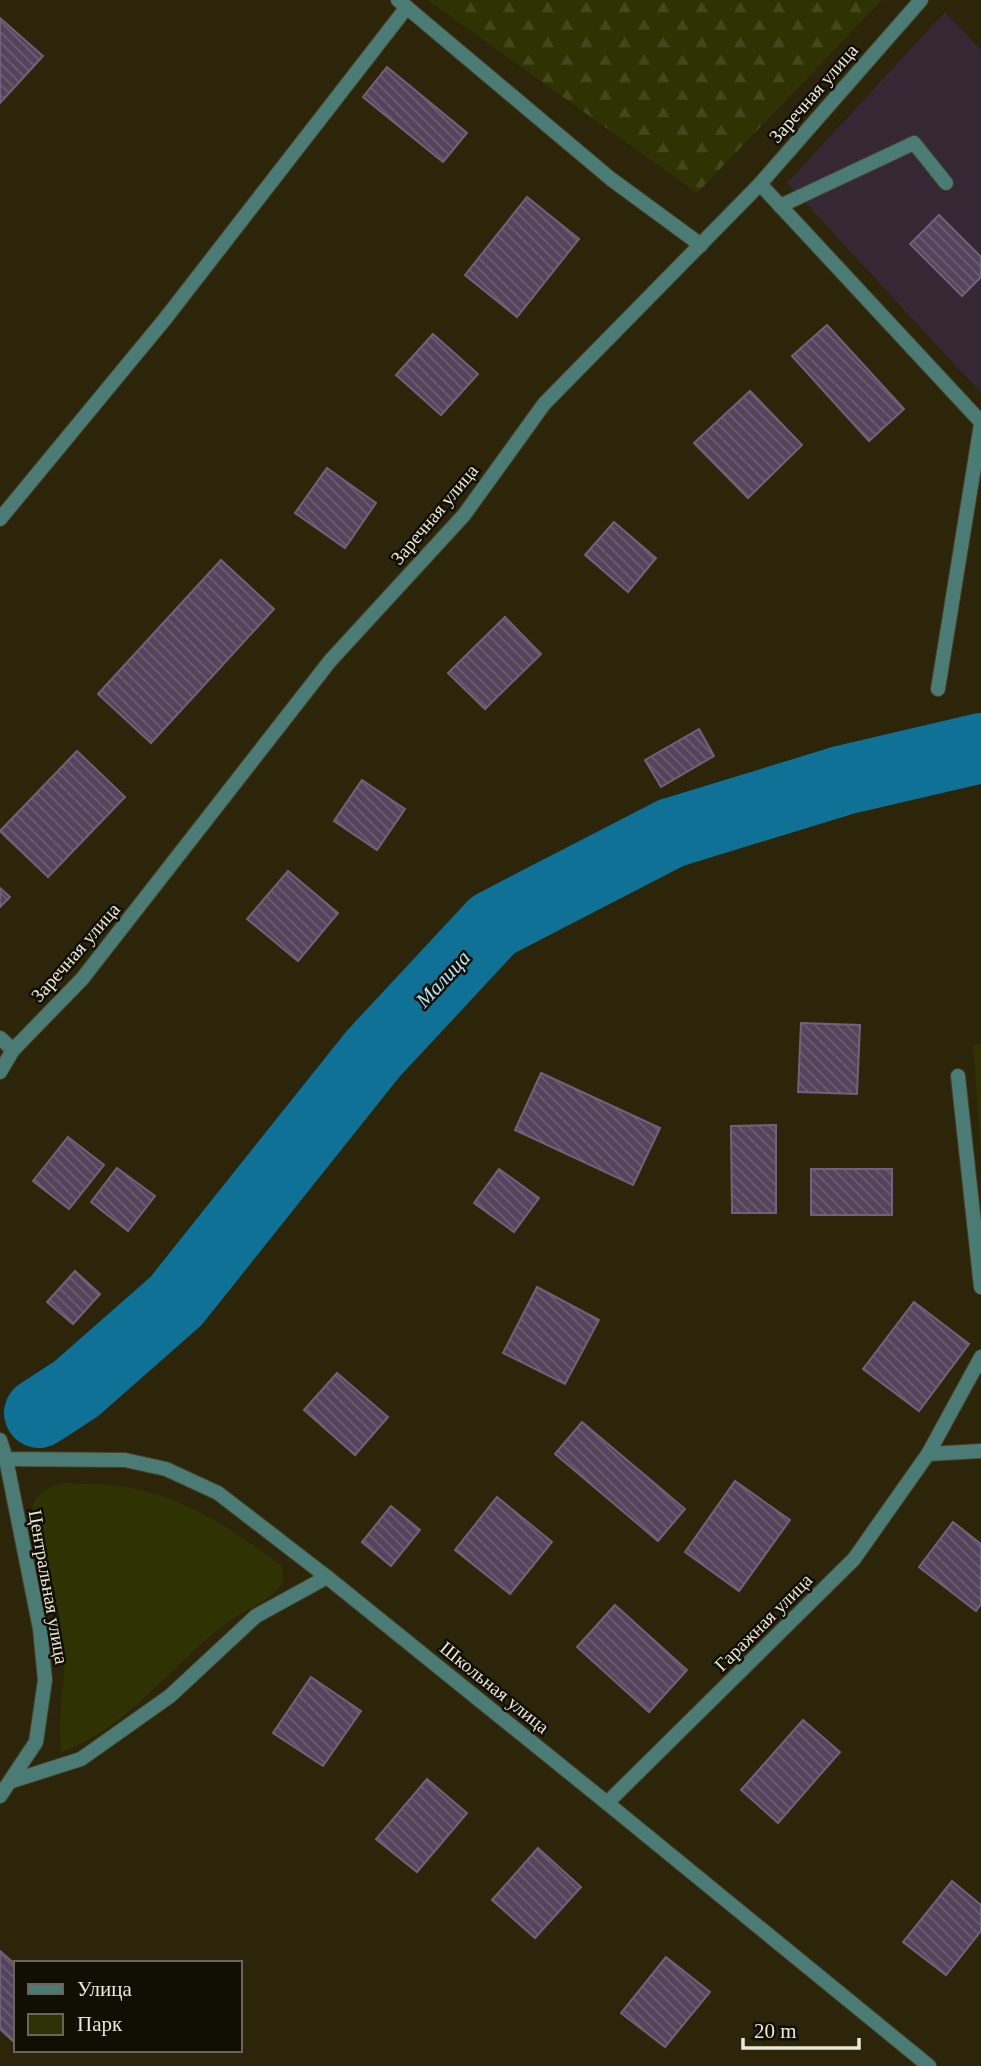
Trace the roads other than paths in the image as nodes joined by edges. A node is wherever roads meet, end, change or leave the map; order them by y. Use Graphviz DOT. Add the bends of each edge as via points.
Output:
graph roads {
  1 [pos="920,0"];
  2 [pos="403,4"];
  3 [pos="946,183"];
  4 [pos="760,184"];
  5 [pos="780,206"];
  6 [pos="701,245"];
  7 [pos="981,423"];
  8 [pos="0,519"];
  9 [pos="938,689"];
  10 [pos="0,1038"];
  11 [pos="13,1050"];
  12 [pos="0,1072"];
  13 [pos="958,1076"];
  14 [pos="981,1287"];
  15 [pos="981,1357"];
  16 [pos="0,1440"];
  17 [pos="981,1451"];
  18 [pos="928,1454"];
  19 [pos="6,1459"];
  20 [pos="327,1577"];
  21 [pos="12,1781"];
  22 [pos="0,1796"];
  23 [pos="607,1803"];
  24 [pos="929,2066"];
  1 -- 4 [label="street, Заречная улица"];
  2 -- 6 [label="street" via="611,179"];
  2 -- 8 [label="street" via="165,319"];
  3 -- 5 [label="street" via="914,143"];
  4 -- 5 [label="street"];
  4 -- 6 [label="street, Заречная улица"];
  5 -- 7 [label="street"];
  6 -- 11 [label="street, Заречная улица" via="544,404 464,514 330,661 82,979"];
  7 -- 9 [label="street"];
  10 -- 11 [label="street"];
  11 -- 12 [label="street, Заречная улица"];
  13 -- 14 [label="street"];
  15 -- 18 [label="street, Гаражная улица"];
  16 -- 19 [label="street"];
  17 -- 18 [label="street"];
  18 -- 23 [label="street, Гаражная улица" via="854,1559"];
  19 -- 20 [label="street, Школьная улица" via="125,1460 166,1469 218,1493"];
  19 -- 21 [label="street, Центральная улица" via="40,1629 45,1680 36,1742"];
  20 -- 21 [label="street" via="256,1616 170,1696 81,1759"];
  20 -- 23 [label="street, Школьная улица"];
  21 -- 22 [label="street, Центральная улица"];
  23 -- 24 [label="street, Школьная улица"];
}
